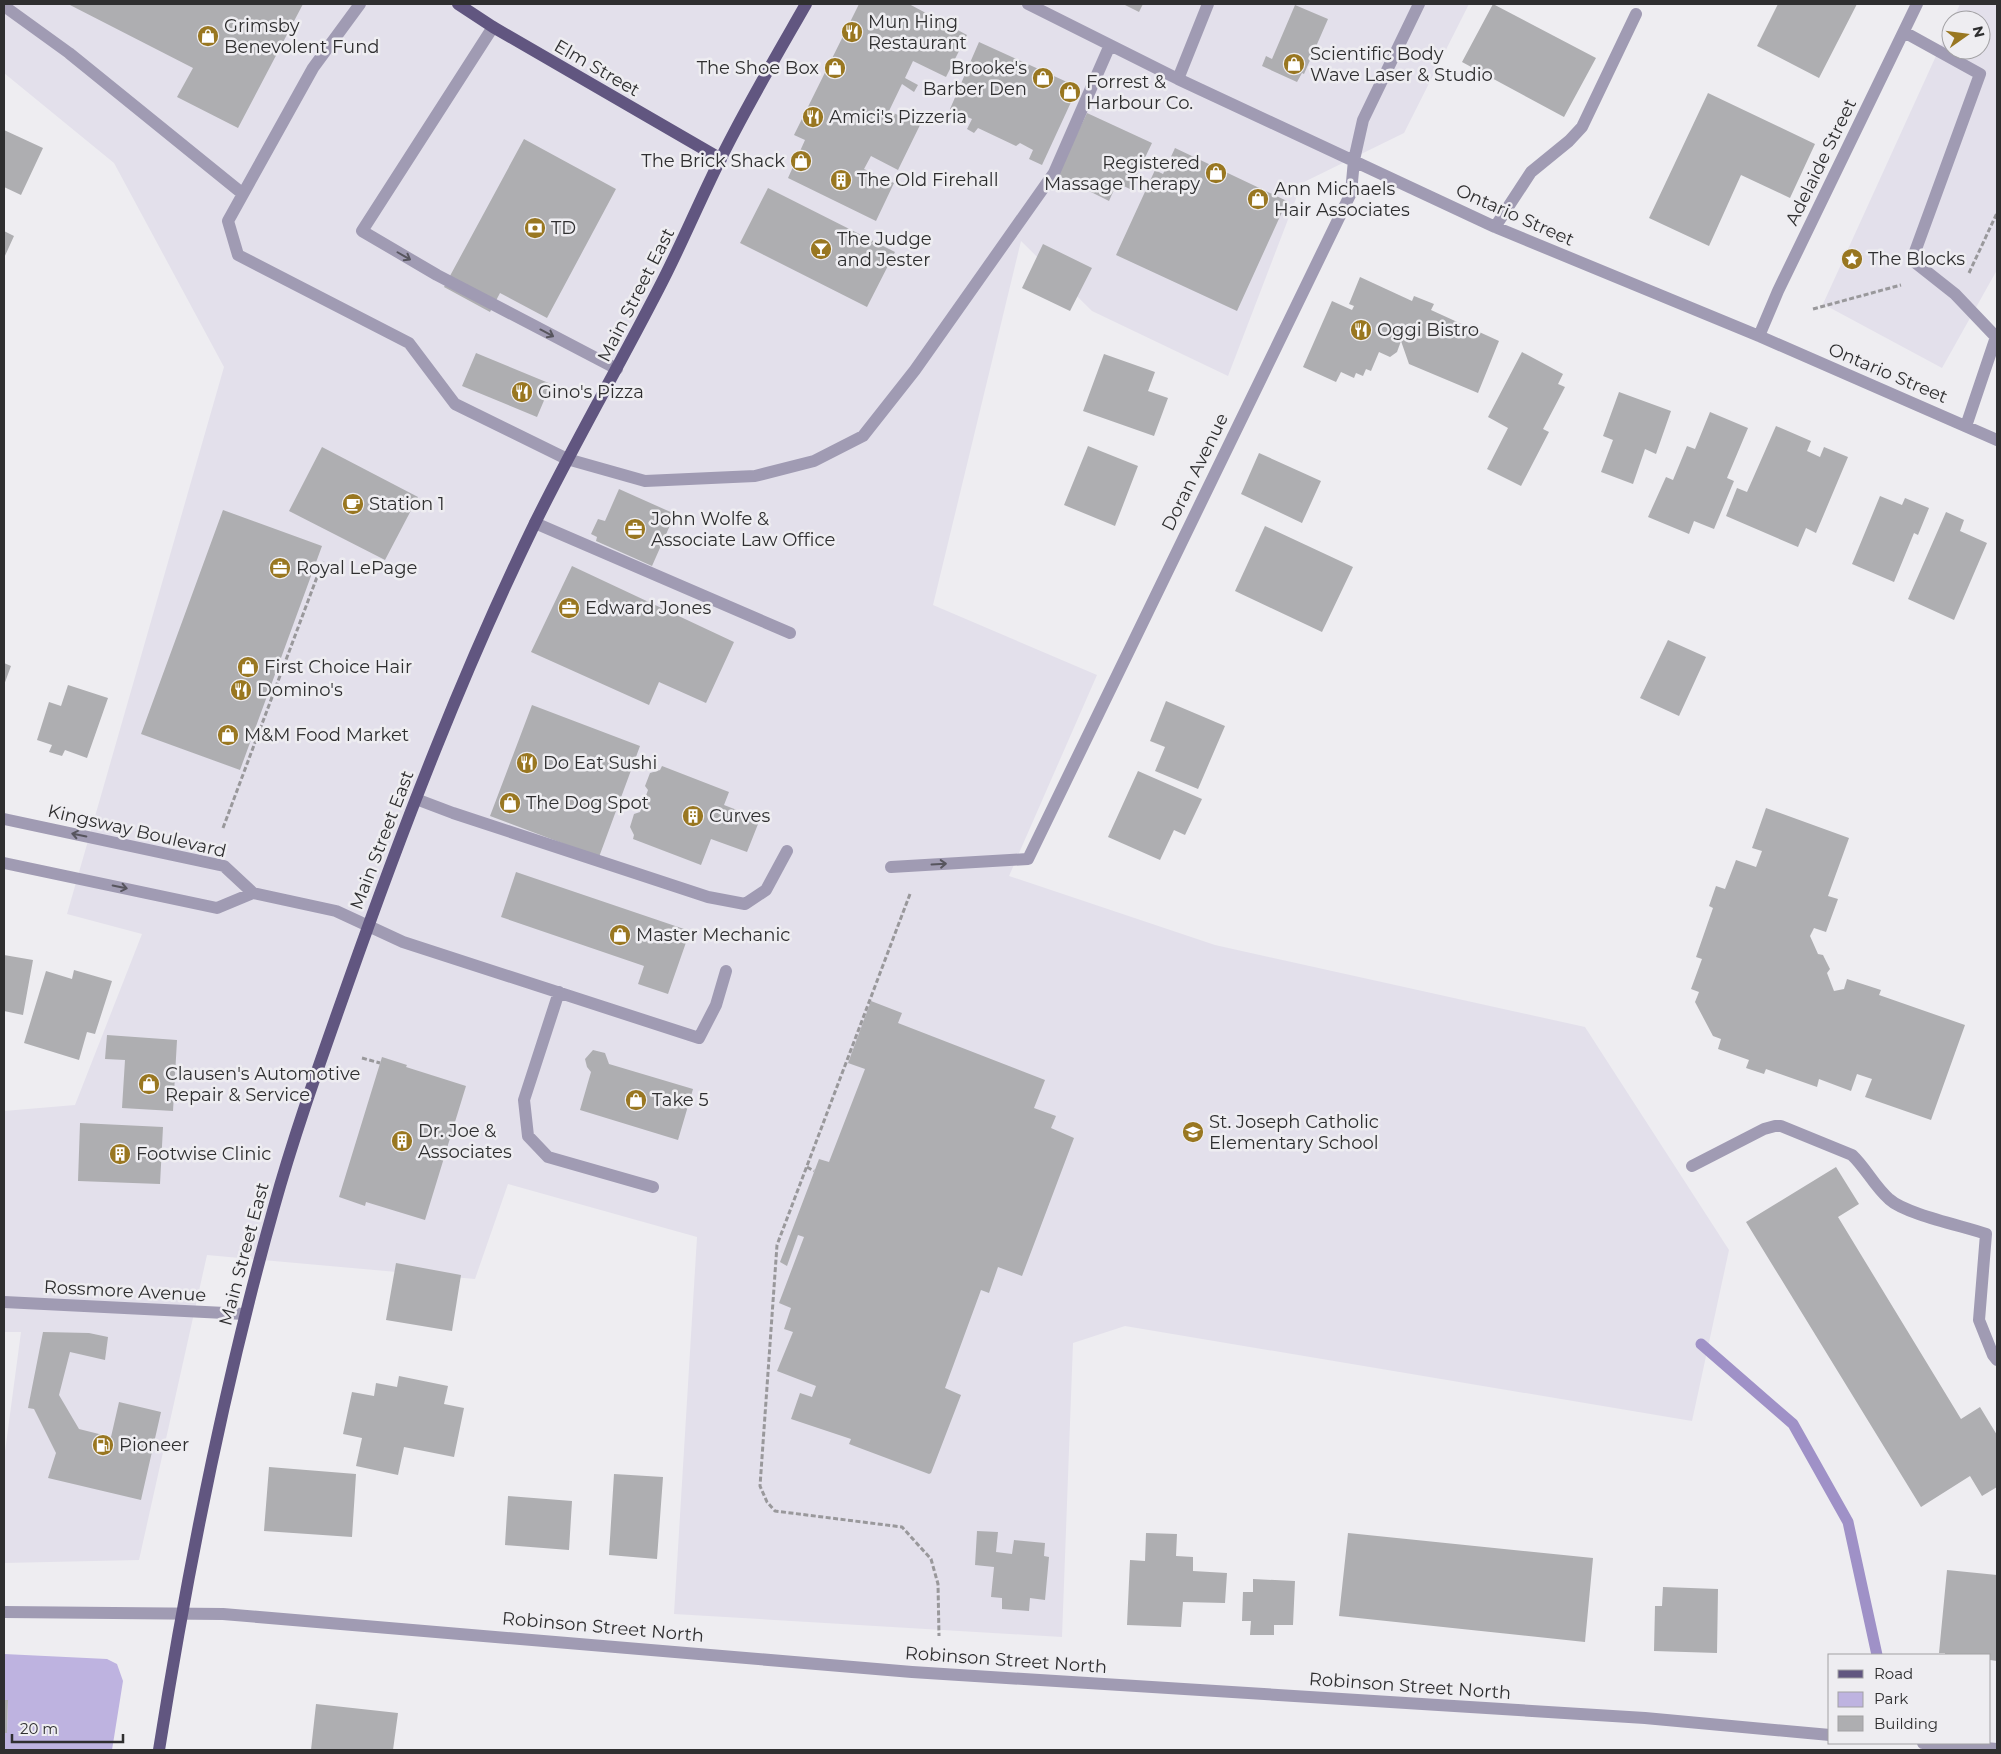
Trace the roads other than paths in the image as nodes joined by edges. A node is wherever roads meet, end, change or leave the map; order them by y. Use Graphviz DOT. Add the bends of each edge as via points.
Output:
graph roads {
  1 [pos="360,4"];
  2 [pos="458,4"];
  3 [pos="806,4"];
  4 [pos="1028,4"];
  5 [pos="1208,4"];
  6 [pos="1419,4"];
  7 [pos="1917,4"];
  8 [pos="4,6"];
  9 [pos="1636,14"];
  10 [pos="493,27"];
  11 [pos="1904,32"];
  12 [pos="1110,45"];
  13 [pos="1178,79"];
  14 [pos="720,159"];
  15 [pos="1354,160"];
  16 [pos="243,194"];
  17 [pos="1495,227"];
  18 [pos="1760,336"];
  19 [pos="618,369"];
  20 [pos="1966,426"];
  21 [pos="1997,440"];
  22 [pos="568,458"];
  23 [pos="535,523"];
  24 [pos="790,633"];
  25 [pos="416,799"];
  26 [pos="4,819"];
  27 [pos="787,851"];
  28 [pos="4,863"];
  29 [pos="891,867"];
  30 [pos="253,893"];
  31 [pos="368,924"];
  32 [pos="726,972"];
  33 [pos="559,992"];
  34 [pos="1692,1166"];
  35 [pos="653,1187"];
  36 [pos="4,1302"];
  37 [pos="245,1314"];
  38 [pos="1997,1360"];
  39 [pos="4,1612"];
  40 [pos="181,1612"];
  41 [pos="1828,1735"];
  42 [pos="1935,1744"];
  43 [pos="1997,1749"];
  44 [pos="159,1750"];
  1 -- 16 [label="street" via="314,68"];
  2 -- 10 [label="main road, Elm Street"];
  3 -- 14 [label="main road, Main Street East"];
  4 -- 12 [label="street, Ontario Street"];
  5 -- 13 [label="street"];
  6 -- 15 [label="street, Doran Avenue" via="1363,120"];
  7 -- 11 [label="street, Adelaide Street"];
  8 -- 16 [label="street" via="68,53"];
  9 -- 17 [label="street" via="1582,127 1531,172"];
  10 -- 14 [label="main road, Elm Street"];
  10 -- 19 [label="street, one-way" via="362,231 437,275"];
  11 -- 18 [label="street, Adelaide Street" via="1778,291"];
  11 -- 20 [label="street" via="1980,74 1912,260 1954,294 1996,337"];
  12 -- 13 [label="street, Ontario Street"];
  12 -- 22 [label="street" via="1054,172 915,370 863,436 814,461 755,476 646,481"];
  13 -- 15 [label="street, Ontario Street"];
  14 -- 19 [label="main road, Main Street East" via="687,234"];
  15 -- 17 [label="street, Ontario Street"];
  29 -- 15 [label="street, Doran Avenue, one-way" via="1028,859 1351,193"];
  16 -- 22 [label="street" via="228,221 238,255 409,343 455,404"];
  17 -- 18 [label="street, Ontario Street"];
  18 -- 20 [label="street, Ontario Street"];
  19 -- 22 [label="main road, Main Street East"];
  20 -- 21 [label="street, Ontario Street"];
  22 -- 23 [label="main road, Main Street East"];
  23 -- 24 [label="street"];
  23 -- 25 [label="main road, Main Street East" via="486,628"];
  25 -- 27 [label="street" via="698,894 745,904 766,890"];
  25 -- 31 [label="main road, Main Street East"];
  30 -- 26 [label="street, Kingsway Boulevard, one-way" via="224,866"];
  28 -- 30 [label="street, one-way" via="217,908"];
  30 -- 31 [label="street" via="336,911"];
  31 -- 33 [label="street" via="403,942"];
  31 -- 37 [label="main road, Main Street East" via="308,1098"];
  32 -- 33 [label="street" via="716,1006 698,1038"];
  33 -- 35 [label="street" via="524,1100 528,1136 548,1157"];
  34 -- 38 [label="street" via="1764,1129 1781,1126 1852,1155 1896,1206 1986,1234 1979,1320"];
  36 -- 37 [label="street, Rossmore Avenue"];
  37 -- 40 [label="main road, Main Street East"];
  39 -- 40 [label="street, Robinson Street North"];
  40 -- 41 [label="street, Robinson Street North" via="912,1672 1635,1718"];
  40 -- 44 [label="main road, Main Street East"];
  42 -- 43 [label="street"];
}
